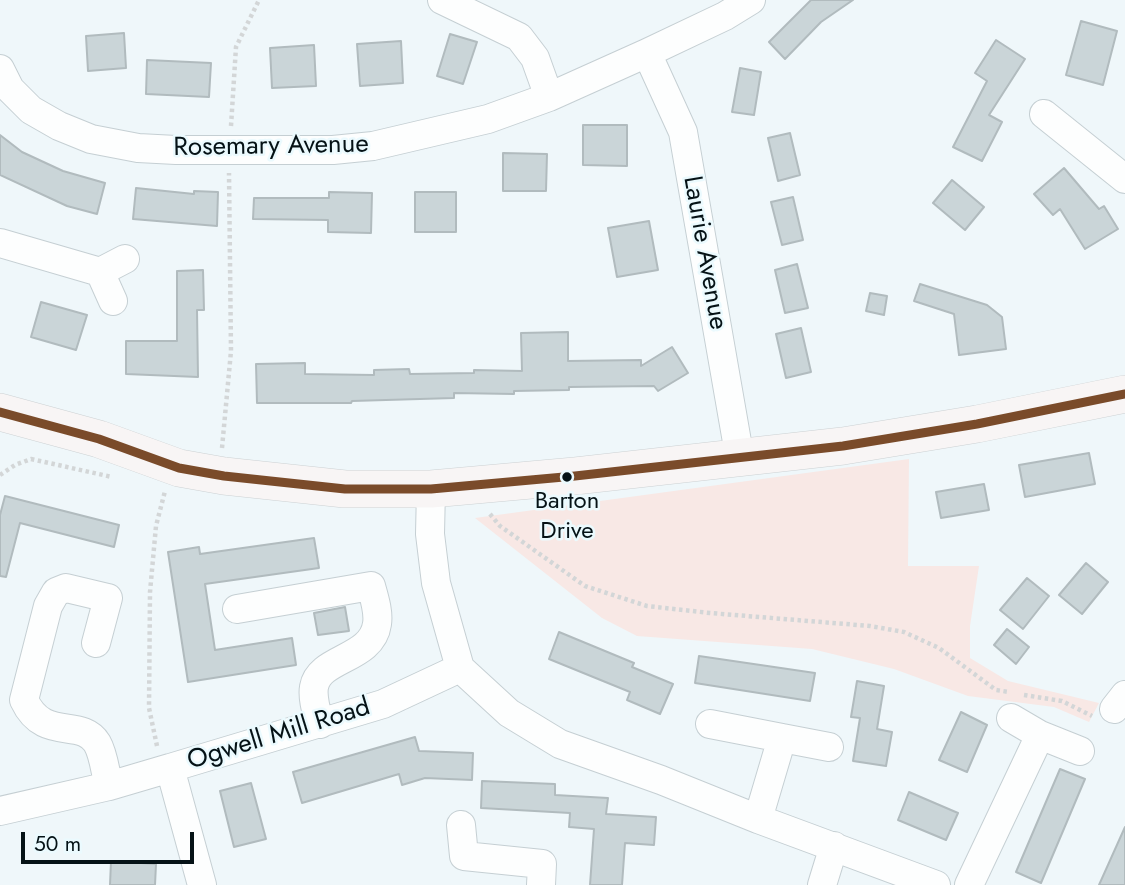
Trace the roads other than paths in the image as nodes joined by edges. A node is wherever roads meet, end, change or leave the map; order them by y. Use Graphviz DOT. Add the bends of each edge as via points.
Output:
graph roads {
  1 [pos="442,0"];
  2 [pos="751,0"];
  3 [pos="647,53"];
  4 [pos="0,69"];
  5 [pos="549,97"];
  6 [pos="1044,114"];
  7 [pos="1125,179"];
  8 [pos="0,243"];
  9 [pos="125,259"];
  10 [pos="100,272"];
  11 [pos="113,301"];
  12 [pos="1125,394"];
  13 [pos="0,412"];
  14 [pos="740,459"];
  15 [pos="431,489"];
  16 [pos="237,609"];
  17 [pos="96,643"];
  18 [pos="460,668"];
  19 [pos="1012,718"];
  20 [pos="320,724"];
  21 [pos="710,724"];
  22 [pos="1040,736"];
  23 [pos="782,738"];
  24 [pos="829,747"];
  25 [pos="1080,751"];
  26 [pos="166,769"];
  27 [pos="108,786"];
  28 [pos="0,811"];
  29 [pos="758,819"];
  30 [pos="461,825"];
  31 [pos="834,846"];
  32 [pos="202,885"];
  33 [pos="541,885"];
  34 [pos="822,885"];
  35 [pos="936,885"];
  36 [pos="969,885"];
  1 -- 5 [label="street" via="519,37 535,58"];
  2 -- 3 [label="street, Rosemary Avenue"];
  3 -- 5 [label="street, Rosemary Avenue"];
  3 -- 14 [label="street, Laurie Avenue" via="683,132"];
  4 -- 5 [label="street, Rosemary Avenue" via="10,89 31,110 91,139 138,148 333,150 373,146 488,119"];
  6 -- 7 [label="street"];
  8 -- 10 [label="street"];
  9 -- 10 [label="street"];
  10 -- 11 [label="street"];
  12 -- 14 [label="main road" via="963,426"];
  13 -- 15 [label="main road" via="99,439 179,468 345,489"];
  14 -- 15 [label="main road"];
  15 -- 18 [label="street" via="436,583"];
  16 -- 20 [label="street" via="372,586 377,624 368,644 323,671 314,685"];
  17 -- 27 [label="street" via="108,598 66,588 57,593 48,606 24,701 37,720 81,731 96,741"];
  18 -- 20 [label="street, Ogwell Mill Road" via="383,704"];
  18 -- 29 [label="street" via="509,713 560,744"];
  19 -- 22 [label="street"];
  20 -- 26 [label="street, Ogwell Mill Road"];
  21 -- 23 [label="street"];
  22 -- 25 [label="street"];
  22 -- 36 [label="street"];
  23 -- 24 [label="street"];
  23 -- 29 [label="street"];
  26 -- 27 [label="street"];
  26 -- 32 [label="street, Ogwell Mill Road"];
  27 -- 28 [label="street"];
  29 -- 31 [label="street"];
  30 -- 33 [label="street" via="464,856 542,864"];
  31 -- 34 [label="street"];
  31 -- 35 [label="street"];
}
